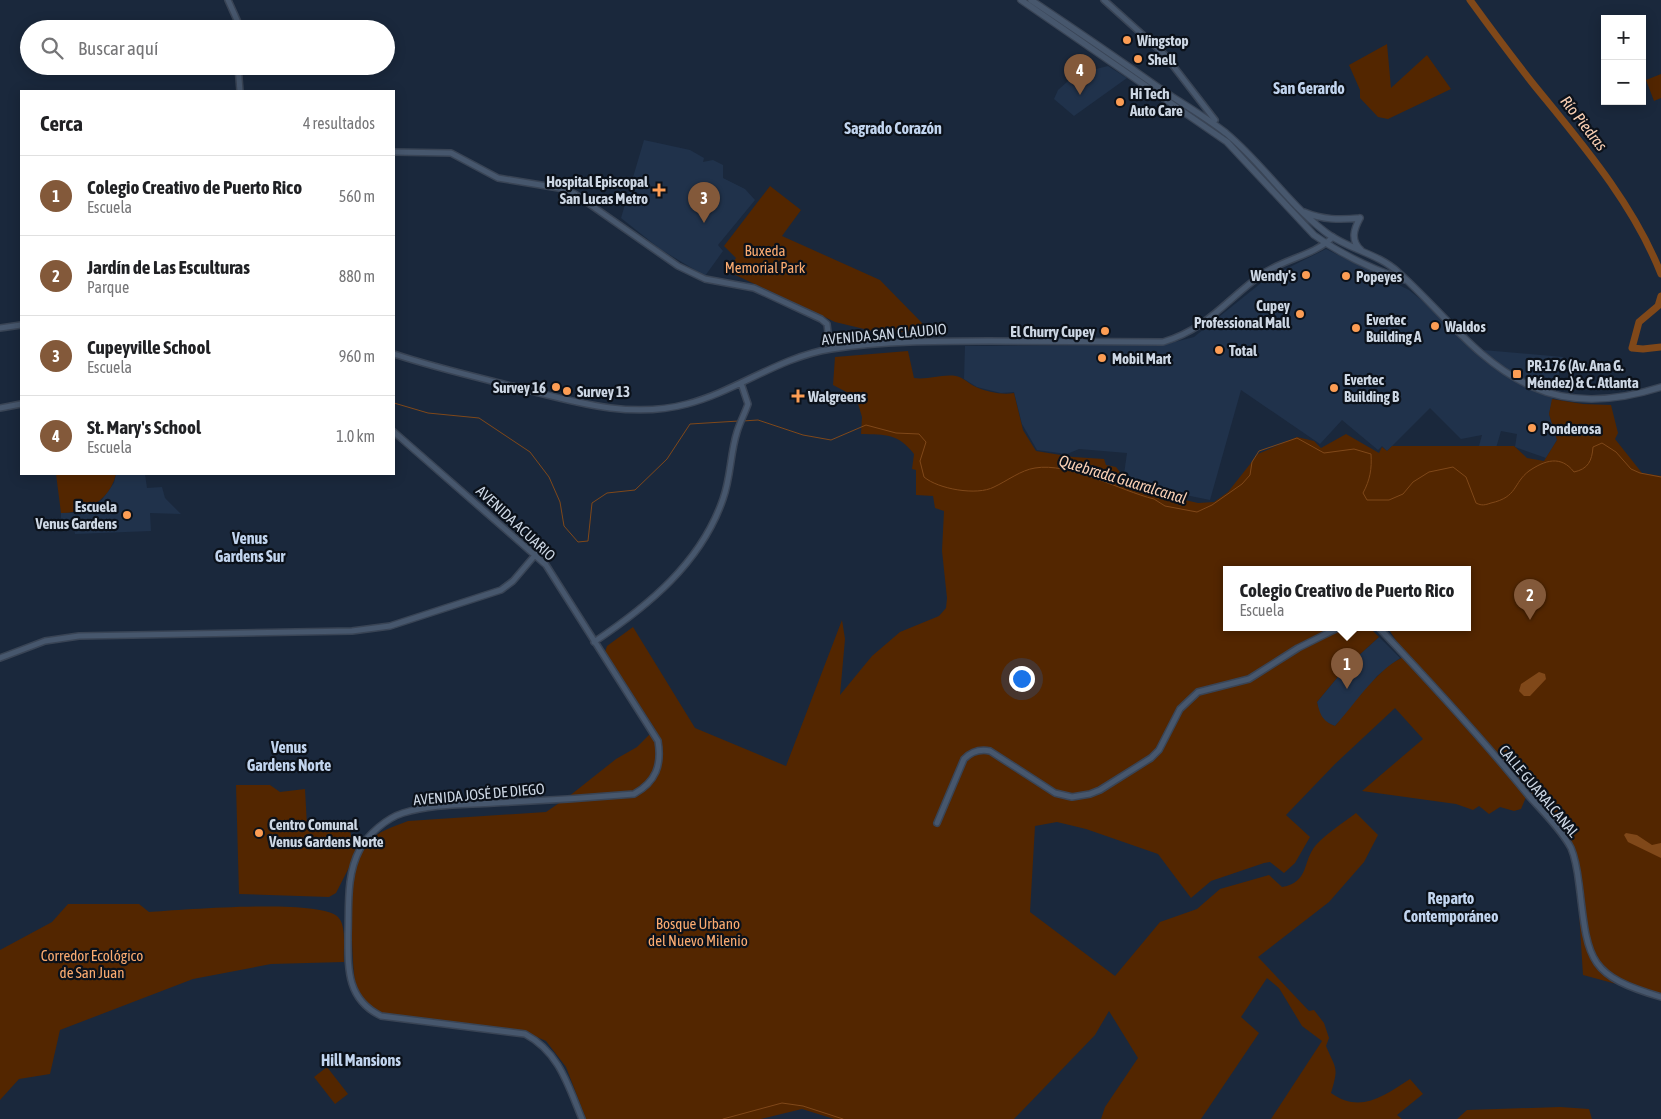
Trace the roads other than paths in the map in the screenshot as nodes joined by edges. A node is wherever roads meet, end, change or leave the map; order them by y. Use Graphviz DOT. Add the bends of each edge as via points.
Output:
graph roads {
  1 [pos="228,0"];
  2 [pos="1021,0"];
  3 [pos="1031,0"];
  4 [pos="1104,0"];
  5 [pos="237,20"];
  6 [pos="239,75"];
  7 [pos="240,90"];
  8 [pos="1215,120"];
  9 [pos="395,152"];
  10 [pos="1297,209"];
  11 [pos="1333,237"];
  12 [pos="1325,243"];
  13 [pos="1365,254"];
  14 [pos="1405,280"];
  15 [pos="20,325"];
  16 [pos="0,328"];
  17 [pos="830,349"];
  18 [pos="395,354"];
  19 [pos="741,383"];
  20 [pos="1661,388"];
  21 [pos="20,404"];
  22 [pos="0,408"];
  23 [pos="395,433"];
  24 [pos="536,554"];
  25 [pos="1332,631"];
  26 [pos="1382,631"];
  27 [pos="594,642"];
  28 [pos="0,658"];
  29 [pos="632,701"];
  30 [pos="937,823"];
  31 [pos="1661,997"];
  32 [pos="582,1119"];
  1 -- 5 [label="street"];
  2 -- 12 [label="main road" via="1227,142 1297,220"];
  3 -- 10 [label="main road" via="1224,132"];
  4 -- 8 [label="street" via="1164,54"];
  6 -- 7 [label="street"];
  9 -- 17 [label="street" via="451,153 498,178 565,189 678,266 705,279 754,288 822,319 827,324"];
  10 -- 11 [label="main road"];
  10 -- 13 [label="main road" via="1325,218 1360,218 1354,238"];
  11 -- 12 [label="street, AVENIDA SAN CLAUDIO"];
  11 -- 13 [label="main road"];
  12 -- 14 [label="main road"];
  12 -- 17 [label="street, AVENIDA SAN CLAUDIO" via="1262,274 1193,331 1163,342 922,341"];
  13 -- 14 [label="main road" via="1390,266"];
  14 -- 20 [label="main road" via="1418,289 1477,350 1507,373 1533,387 1588,399 1638,395"];
  15 -- 16 [label="street"];
  17 -- 19 [label="street, AVENIDA SAN CLAUDIO" via="792,358"];
  18 -- 19 [label="street, AVENIDA SAN CLAUDIO" via="454,372 613,409 686,405"];
  19 -- 27 [label="street" via="748,404 736,433 730,476 714,519 694,553 651,601"];
  21 -- 22 [label="street"];
  23 -- 24 [label="street, AVENIDA ACUARIO"];
  24 -- 27 [label="street, AVENIDA ACUARIO"];
  24 -- 28 [label="street" via="501,590 390,626 352,631 78,636 45,641"];
  25 -- 30 [label="street" via="1249,679 1198,692 1180,709 1159,750 1151,758 1090,794 1064,796 990,751 969,754"];
  26 -- 31 [label="street, CALLE GUARALCANAL" via="1516,779 1565,839 1577,866 1586,941 1591,956 1620,983"];
  27 -- 29 [label="street, AVENIDA ACUARIO"];
  29 -- 32 [label="street, AVENIDA JOSÉ DE DIEGO" via="658,741 660,754 658,771 645,788 634,794 436,807 402,813 387,821 367,839 351,870 348,969 351,985 367,1008 381,1016 524,1034 537,1041 558,1064"];
}
